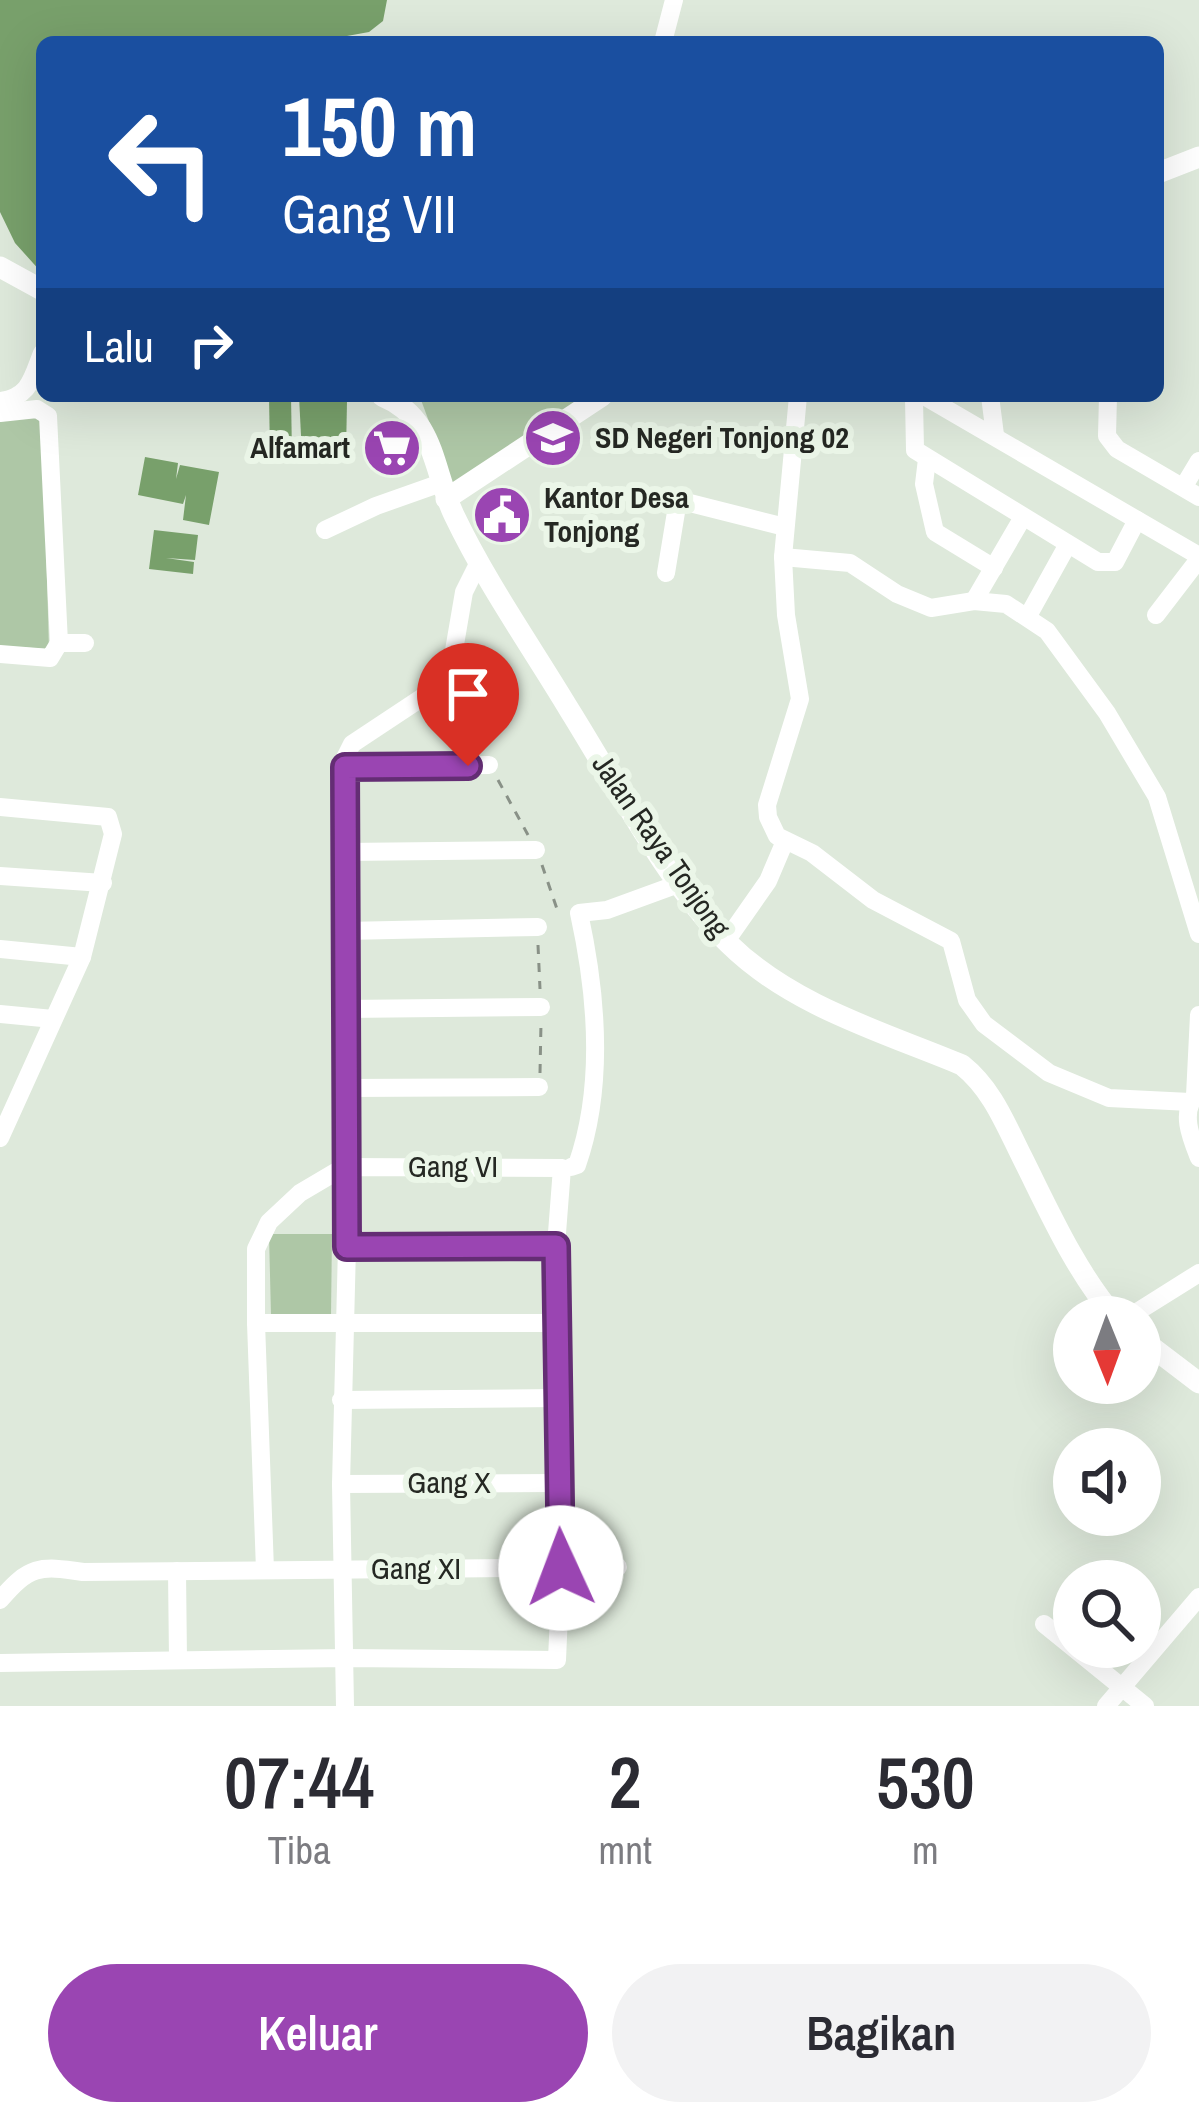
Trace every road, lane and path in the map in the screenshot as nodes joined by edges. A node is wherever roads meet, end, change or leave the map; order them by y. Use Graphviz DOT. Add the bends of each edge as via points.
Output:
graph roads {
  1 [pos="674,0"];
  2 [pos="665,36"];
  3 [pos="1199,158"];
  4 [pos="1164,171"];
  5 [pos="0,267"];
  6 [pos="36,287"];
  7 [pos="36,366"];
  8 [pos="0,401"];
  9 [pos="396,402"];
  10 [pos="592,402"];
  11 [pos="797,402"];
  12 [pos="914,402"];
  13 [pos="932,402"];
  14 [pos="991,402"];
  15 [pos="1108,402"];
  16 [pos="0,412"];
  17 [pos="995,435"];
  18 [pos="927,459"];
  19 [pos="1199,461"];
  20 [pos="444,491"];
  21 [pos="1191,492"];
  22 [pos="1023,517"];
  23 [pos="1137,520"];
  24 [pos="785,527"];
  25 [pos="325,530"];
  26 [pos="1068,544"];
  27 [pos="783,557"];
  28 [pos="1199,557"];
  29 [pos="478,564"];
  30 [pos="994,568"];
  31 [pos="666,573"];
  32 [pos="974,602"];
  33 [pos="1156,615"];
  34 [pos="1028,616"];
  35 [pos="59,643"];
  36 [pos="85,643"];
  37 [pos="0,654"];
  38 [pos="452,662"];
  39 [pos="490,765"];
  40 [pos="345,767"];
  41 [pos="0,807"];
  42 [pos="785,841"];
  43 [pos="536,850"];
  44 [pos="344,852"];
  45 [pos="0,876"];
  46 [pos="103,883"];
  47 [pos="681,883"];
  48 [pos="579,914"];
  49 [pos="538,927"];
  50 [pos="345,931"];
  51 [pos="1199,934"];
  52 [pos="725,941"];
  53 [pos="0,949"];
  54 [pos="82,957"];
  55 [pos="541,1007"];
  56 [pos="345,1009"];
  57 [pos="0,1014"];
  58 [pos="1199,1015"];
  59 [pos="53,1018"];
  60 [pos="0,1082"];
  61 [pos="23,1084"];
  62 [pos="539,1087"];
  63 [pos="346,1088"];
  64 [pos="1194,1097"];
  65 [pos="0,1138"];
  66 [pos="1199,1158"];
  67 [pos="344,1167"];
  68 [pos="567,1167"];
  69 [pos="556,1246"];
  70 [pos="347,1247"];
  71 [pos="1199,1273"];
  72 [pos="1098,1296"];
  73 [pos="1161,1297"];
  74 [pos="256,1323"];
  75 [pos="342,1323"];
  76 [pos="556,1324"];
  77 [pos="1161,1354"];
  78 [pos="1199,1383"];
  79 [pos="557,1398"];
  80 [pos="340,1400"];
  81 [pos="558,1483"];
  82 [pos="341,1484"];
  83 [pos="561,1568"];
  84 [pos="618,1568"];
  85 [pos="177,1570"];
  86 [pos="265,1570"];
  87 [pos="344,1570"];
  88 [pos="1199,1597"];
  89 [pos="0,1600"];
  90 [pos="1044,1624"];
  91 [pos="346,1658"];
  92 [pos="178,1660"];
  93 [pos="0,1663"];
  94 [pos="1122,1686"];
  95 [pos="345,1706"];
  96 [pos="1106,1706"];
  97 [pos="1145,1706"];
  1 -- 2 [label="street"];
  3 -- 4 [label="main road"];
  5 -- 6 [label="main road"];
  7 -- 8 [label="street" via="21,397"];
  9 -- 20 [label="main road, Jalan Raya Tonjong" via="424,428"];
  10 -- 20 [label="main road"];
  11 -- 24 [label="street"];
  12 -- 18 [label="street" via="915,450"];
  13 -- 17 [label="street"];
  14 -- 17 [label="street"];
  15 -- 21 [label="street" via="1107,436 1117,448"];
  16 -- 35 [label="street" via="38,409 48,416"];
  17 -- 23 [label="street"];
  18 -- 22 [label="street"];
  18 -- 30 [label="street" via="935,532"];
  19 -- 21 [label="street"];
  20 -- 25 [label="street" via="376,506"];
  20 -- 29 [label="main road, Jalan Raya Tonjong"];
  22 -- 26 [label="street"];
  22 -- 30 [label="street"];
  23 -- 26 [label="street" via="1107,565"];
  23 -- 28 [label="street"];
  24 -- 27 [label="street"];
  24 -- 31 [label="street" via="678,500"];
  26 -- 34 [label="street"];
  27 -- 32 [label="street" via="850,563 931,608"];
  27 -- 42 [label="street" via="800,699 767,805"];
  28 -- 33 [label="street"];
  29 -- 38 [label="street" via="460,608"];
  29 -- 47 [label="main road, Jalan Raya Tonjong"];
  30 -- 32 [label="street"];
  32 -- 34 [label="street" via="1006,604"];
  34 -- 51 [label="street" via="1107,713 1157,797"];
  35 -- 36 [label="street"];
  35 -- 37 [label="street" via="50,658"];
  38 -- 39 [label="path"];
  38 -- 40 [label="street" via="441,685 352,744"];
  39 -- 40 [label="street"];
  39 -- 43 [label="path"];
  40 -- 44 [label="street"];
  41 -- 46 [label="street" via="108,817 113,834"];
  42 -- 52 [label="street" via="769,881"];
  42 -- 64 [label="street" via="873,901 952,941 967,1000 984,1024 1049,1073 1109,1098"];
  43 -- 44 [label="street"];
  43 -- 48 [label="path" via="559,915"];
  44 -- 50 [label="street"];
  45 -- 46 [label="street"];
  46 -- 54 [label="street"];
  47 -- 48 [label="street"];
  47 -- 52 [label="main road, Jalan Raya Tonjong"];
  48 -- 68 [label="street" via="594,1090 577,1166"];
  49 -- 50 [label="street"];
  50 -- 56 [label="street"];
  52 -- 72 [label="main road, Jalan Raya Tonjong" via="812,1002 978,1077"];
  53 -- 54 [label="street"];
  54 -- 59 [label="street"];
  55 -- 56 [label="street"];
  56 -- 63 [label="street"];
  57 -- 59 [label="street"];
  58 -- 64 [label="street"];
  59 -- 61 [label="street"];
  60 -- 61 [label="street"];
  61 -- 65 [label="street"];
  62 -- 63 [label="street"];
  63 -- 67 [label="street"];
  64 -- 66 [label="street" via="1189,1127"];
  67 -- 68 [label="street, Gang VI"];
  67 -- 70 [label="street"];
  67 -- 74 [label="street" via="269,1222 256,1249"];
  68 -- 69 [label="street"];
  69 -- 70 [label="street"];
  69 -- 76 [label="street"];
  70 -- 75 [label="street"];
  71 -- 73 [label="street"];
  74 -- 75 [label="street"];
  74 -- 86 [label="street"];
  75 -- 76 [label="street"];
  75 -- 80 [label="street"];
  76 -- 79 [label="street"];
  77 -- 78 [label="main road"];
  79 -- 80 [label="street"];
  79 -- 81 [label="street"];
  80 -- 82 [label="street"];
  81 -- 82 [label="street, Gang X"];
  81 -- 83 [label="street"];
  82 -- 87 [label="street"];
  83 -- 84 [label="street, Gang XI"];
  83 -- 87 [label="street, Gang XI"];
  83 -- 91 [label="street" via="556,1660"];
  85 -- 86 [label="street, Gang XI"];
  85 -- 89 [label="street, Gang XI" via="43,1568 22,1576"];
  85 -- 92 [label="street"];
  86 -- 87 [label="street, Gang XI"];
  87 -- 91 [label="street"];
  88 -- 94 [label="street"];
  90 -- 94 [label="street"];
  91 -- 92 [label="street"];
  91 -- 95 [label="street"];
  92 -- 93 [label="street"];
  94 -- 96 [label="street"];
  94 -- 97 [label="street"];
}
